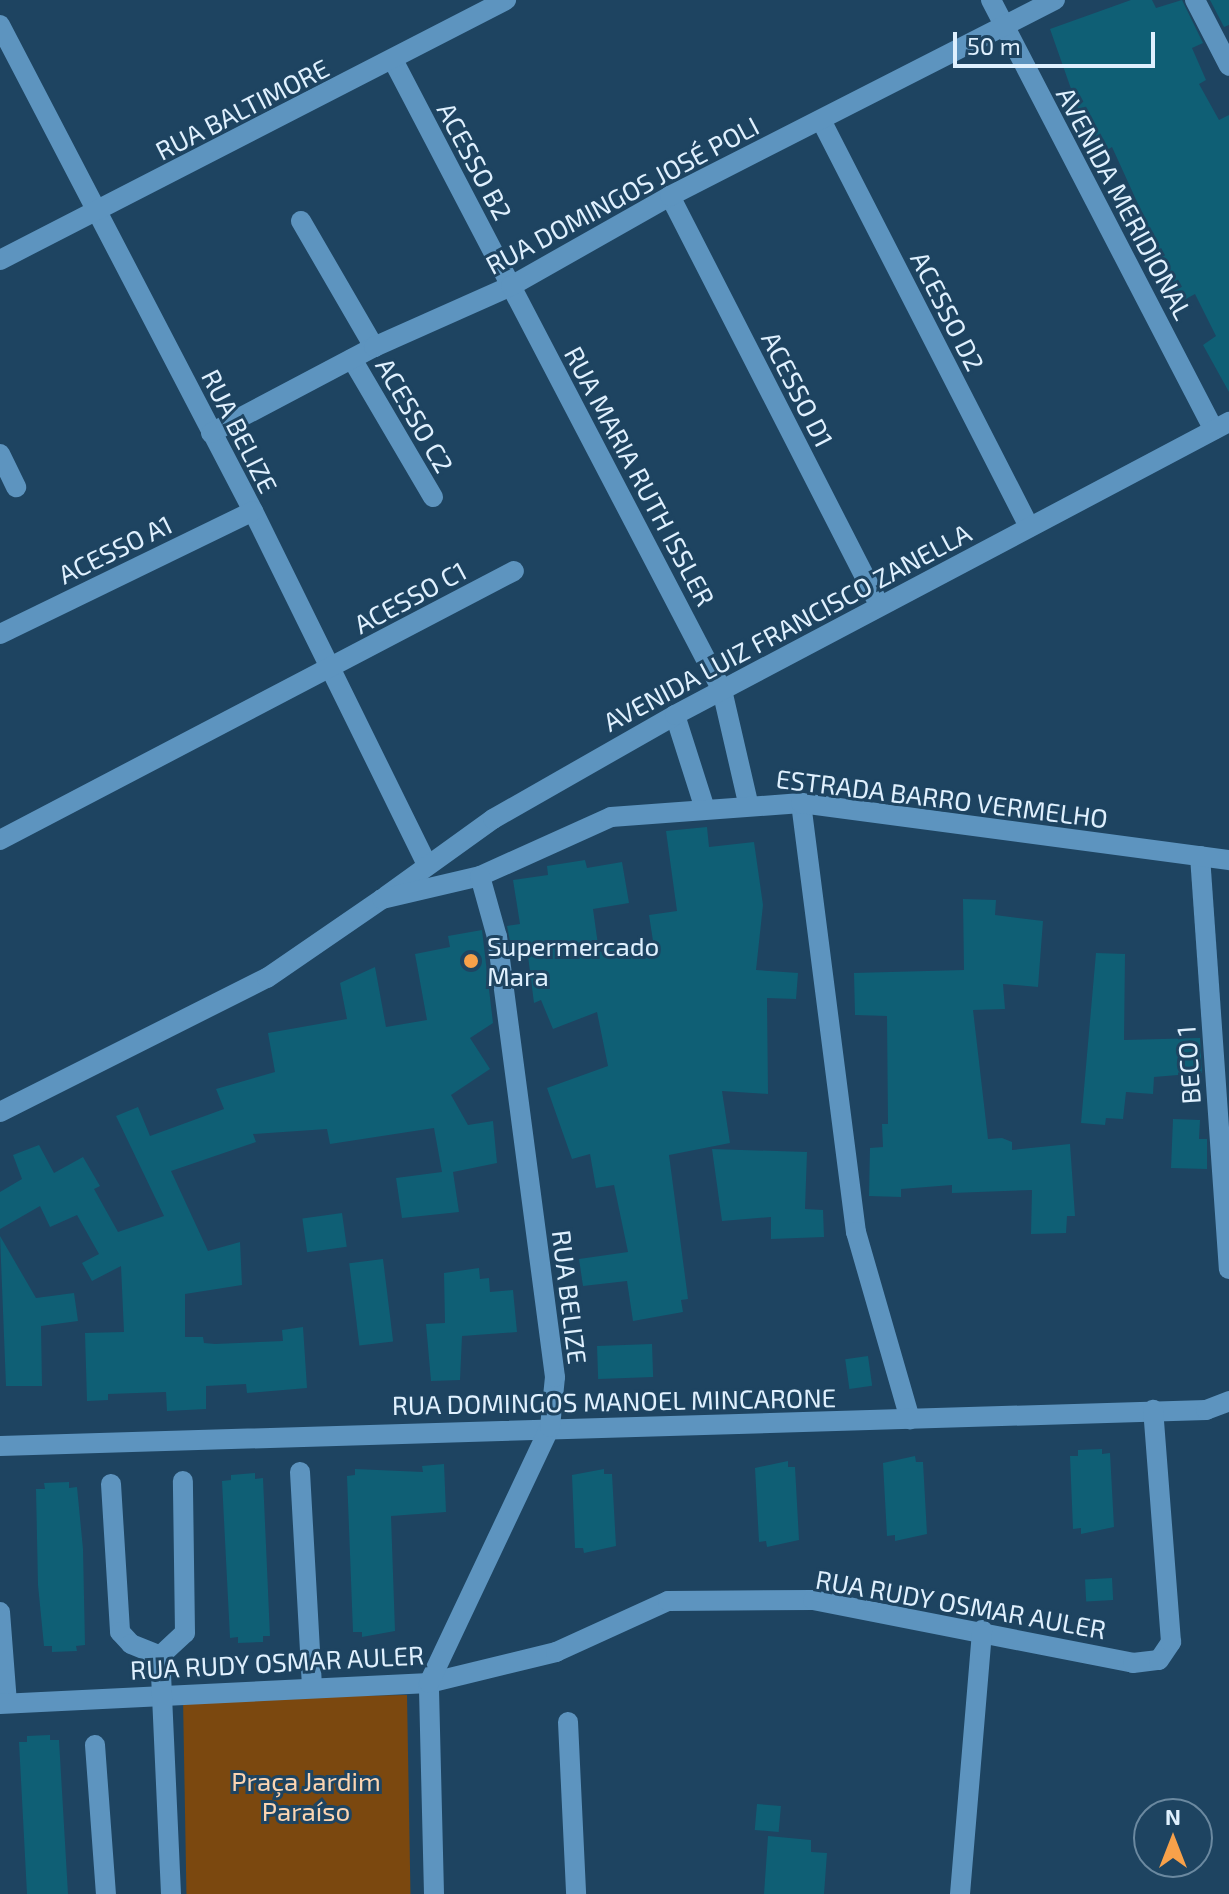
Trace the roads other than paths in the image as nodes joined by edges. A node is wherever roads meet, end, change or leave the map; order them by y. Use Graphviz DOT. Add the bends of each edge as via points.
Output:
graph roads {
  1 [pos="506,0"];
  2 [pos="991,0"];
  3 [pos="1055,0"];
  4 [pos="1195,0"];
  5 [pos="0,25"];
  6 [pos="1003,25"];
  7 [pos="393,60"];
  8 [pos="1229,66"];
  9 [pos="821,120"];
  10 [pos="670,196"];
  11 [pos="100,212"];
  12 [pos="301,221"];
  13 [pos="0,260"];
  14 [pos="511,286"];
  15 [pos="374,347"];
  16 [pos="352,359"];
  17 [pos="1222,426"];
  18 [pos="211,433"];
  19 [pos="0,454"];
  20 [pos="16,487"];
  21 [pos="433,497"];
  22 [pos="253,511"];
  23 [pos="1029,526"];
  24 [pos="514,571"];
  25 [pos="879,605"];
  26 [pos="0,634"];
  27 [pos="332,669"];
  28 [pos="722,690"];
  29 [pos="675,715"];
  30 [pos="748,803"];
  31 [pos="801,803"];
  32 [pos="704,806"];
  33 [pos="0,840"];
  34 [pos="1200,856"];
  35 [pos="1229,860"];
  36 [pos="427,864"];
  37 [pos="480,876"];
  38 [pos="382,899"];
  39 [pos="0,1112"];
  40 [pos="1229,1269"];
  41 [pos="1229,1402"];
  42 [pos="1153,1410"];
  43 [pos="910,1419"];
  44 [pos="550,1427"];
  45 [pos="0,1446"];
  46 [pos="300,1472"];
  47 [pos="183,1481"];
  48 [pos="111,1484"];
  49 [pos="0,1612"];
  50 [pos="982,1630"];
  51 [pos="160,1656"];
  52 [pos="429,1683"];
  53 [pos="312,1687"];
  54 [pos="163,1693"];
  55 [pos="3,1704"];
  56 [pos="568,1722"];
  57 [pos="95,1745"];
  58 [pos="106,1894"];
  59 [pos="171,1894"];
  60 [pos="434,1894"];
  61 [pos="576,1894"];
  62 [pos="960,1894"];
  1 -- 7 [label="street, RUA BALTIMORE"];
  2 -- 6 [label="street, AVENIDA MERIDIONAL"];
  3 -- 6 [label="street, RUA DOMINGOS JOSÉ POLI"];
  4 -- 8 [label="street"];
  5 -- 11 [label="street, RUA BELIZE"];
  6 -- 9 [label="street, RUA DOMINGOS JOSÉ POLI"];
  6 -- 17 [label="street, AVENIDA MERIDIONAL"];
  7 -- 11 [label="street, RUA BALTIMORE"];
  7 -- 14 [label="street, ACESSO B2"];
  9 -- 10 [label="street, RUA DOMINGOS JOSÉ POLI"];
  9 -- 23 [label="street, ACESSO D2"];
  10 -- 14 [label="street, RUA DOMINGOS JOSÉ POLI"];
  10 -- 25 [label="street, ACESSO D1"];
  11 -- 13 [label="street, RUA BALTIMORE"];
  11 -- 18 [label="street, RUA BELIZE"];
  12 -- 15 [label="street"];
  14 -- 15 [label="street, RUA DOMINGOS JOSÉ POLI"];
  14 -- 28 [label="street, RUA MARIA RUTH ISSLER"];
  15 -- 16 [label="street, RUA DOMINGOS JOSÉ POLI"];
  16 -- 18 [label="street, RUA DOMINGOS JOSÉ POLI"];
  16 -- 21 [label="street, ACESSO C2"];
  17 -- 23 [label="street, AVENIDA LUIZ FRANCISCO ZANELLA"];
  18 -- 22 [label="street, RUA BELIZE"];
  19 -- 20 [label="street"];
  22 -- 26 [label="street, ACESSO A1"];
  22 -- 27 [label="street, RUA BELIZE"];
  23 -- 25 [label="street, AVENIDA LUIZ FRANCISCO ZANELLA"];
  24 -- 27 [label="street, ACESSO C1"];
  25 -- 28 [label="street, AVENIDA LUIZ FRANCISCO ZANELLA"];
  27 -- 33 [label="street, ACESSO C1"];
  27 -- 36 [label="street, RUA BELIZE"];
  28 -- 29 [label="street, AVENIDA LUIZ FRANCISCO ZANELLA"];
  28 -- 30 [label="street, RUA MARIA RUTH ISSLER"];
  29 -- 32 [label="street"];
  29 -- 36 [label="street, AVENIDA LUIZ FRANCISCO ZANELLA" via="493,819"];
  30 -- 31 [label="street, ESTRADA BARRO VERMELHO"];
  30 -- 32 [label="street, ESTRADA BARRO VERMELHO"];
  31 -- 34 [label="street, ESTRADA BARRO VERMELHO"];
  31 -- 43 [label="street" via="856,1232"];
  32 -- 37 [label="street, ESTRADA BARRO VERMELHO" via="611,817"];
  34 -- 35 [label="street, ESTRADA BARRO VERMELHO"];
  34 -- 40 [label="street, BECO 1"];
  36 -- 38 [label="street, AVENIDA LUIZ FRANCISCO ZANELLA"];
  37 -- 38 [label="street, ESTRADA BARRO VERMELHO"];
  37 -- 44 [label="street, RUA BELIZE" via="497,937 555,1377"];
  38 -- 39 [label="street, ESTRADA BARRO VERMELHO" via="267,978"];
  41 -- 42 [label="street, RUA DOMINGOS MANOEL MINCARONE" via="1206,1410"];
  42 -- 43 [label="street, RUA DOMINGOS MANOEL MINCARONE"];
  42 -- 50 [label="street, RUA RUDY OSMAR AULER" via="1171,1642 1159,1660 1133,1663"];
  43 -- 44 [label="street, RUA DOMINGOS MANOEL MINCARONE"];
  44 -- 45 [label="street, RUA DOMINGOS MANOEL MINCARONE"];
  44 -- 52 [label="street, RUA BELIZE"];
  46 -- 53 [label="street"];
  47 -- 51 [label="street" via="185,1633"];
  48 -- 51 [label="street" via="120,1632 131,1644"];
  49 -- 55 [label="street"];
  50 -- 52 [label="street, RUA RUDY OSMAR AULER" via="813,1600 668,1601 556,1652"];
  50 -- 62 [label="street"];
  51 -- 54 [label="street"];
  52 -- 53 [label="street, RUA RUDY OSMAR AULER"];
  52 -- 60 [label="street, RUA BELIZE"];
  53 -- 54 [label="street, RUA RUDY OSMAR AULER"];
  54 -- 55 [label="street, RUA RUDY OSMAR AULER"];
  54 -- 59 [label="street"];
  56 -- 61 [label="street"];
  57 -- 58 [label="street"];
}
